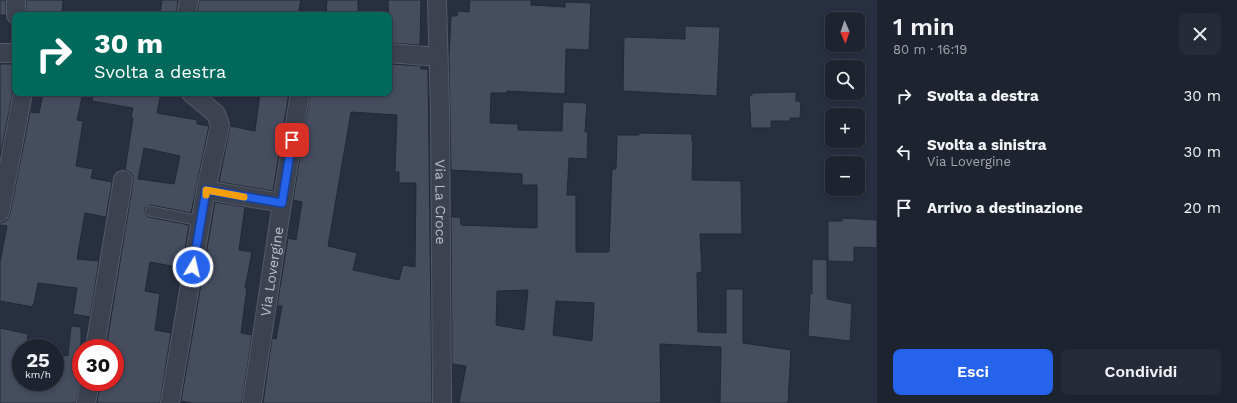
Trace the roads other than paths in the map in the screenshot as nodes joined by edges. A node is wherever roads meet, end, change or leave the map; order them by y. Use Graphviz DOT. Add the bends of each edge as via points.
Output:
graph roads {
  1 [pos="16,0"];
  2 [pos="189,0"];
  3 [pos="437,0"];
  4 [pos="16,12"];
  5 [pos="187,12"];
  6 [pos="0,53"];
  7 [pos="12,53"];
  8 [pos="392,53"];
  9 [pos="438,57"];
  10 [pos="22,96"];
  11 [pos="195,96"];
  12 [pos="300,96"];
  13 [pos="123,180"];
  14 [pos="206,190"];
  15 [pos="282,203"];
  16 [pos="150,211"];
  17 [pos="0,212"];
  18 [pos="201,221"];
  19 [pos="96,339"];
  20 [pos="88,391"];
  21 [pos="86,403"];
  22 [pos="170,403"];
  23 [pos="252,403"];
  24 [pos="442,403"];
  1 -- 4 [label="street"];
  2 -- 5 [label="street"];
  3 -- 9 [label="street, Via La Croce"];
  6 -- 7 [label="street"];
  8 -- 9 [label="street"];
  9 -- 24 [label="street, Via La Croce"];
  10 -- 17 [label="street"];
  11 -- 14 [label="street" via="216,114 220,125"];
  12 -- 15 [label="street, Via Lovergine"];
  13 -- 19 [label="street"];
  14 -- 15 [label="street"];
  14 -- 18 [label="street"];
  15 -- 23 [label="street, Via Lovergine"];
  16 -- 18 [label="lane"];
  18 -- 22 [label="street"];
  20 -- 21 [label="street"];
}
